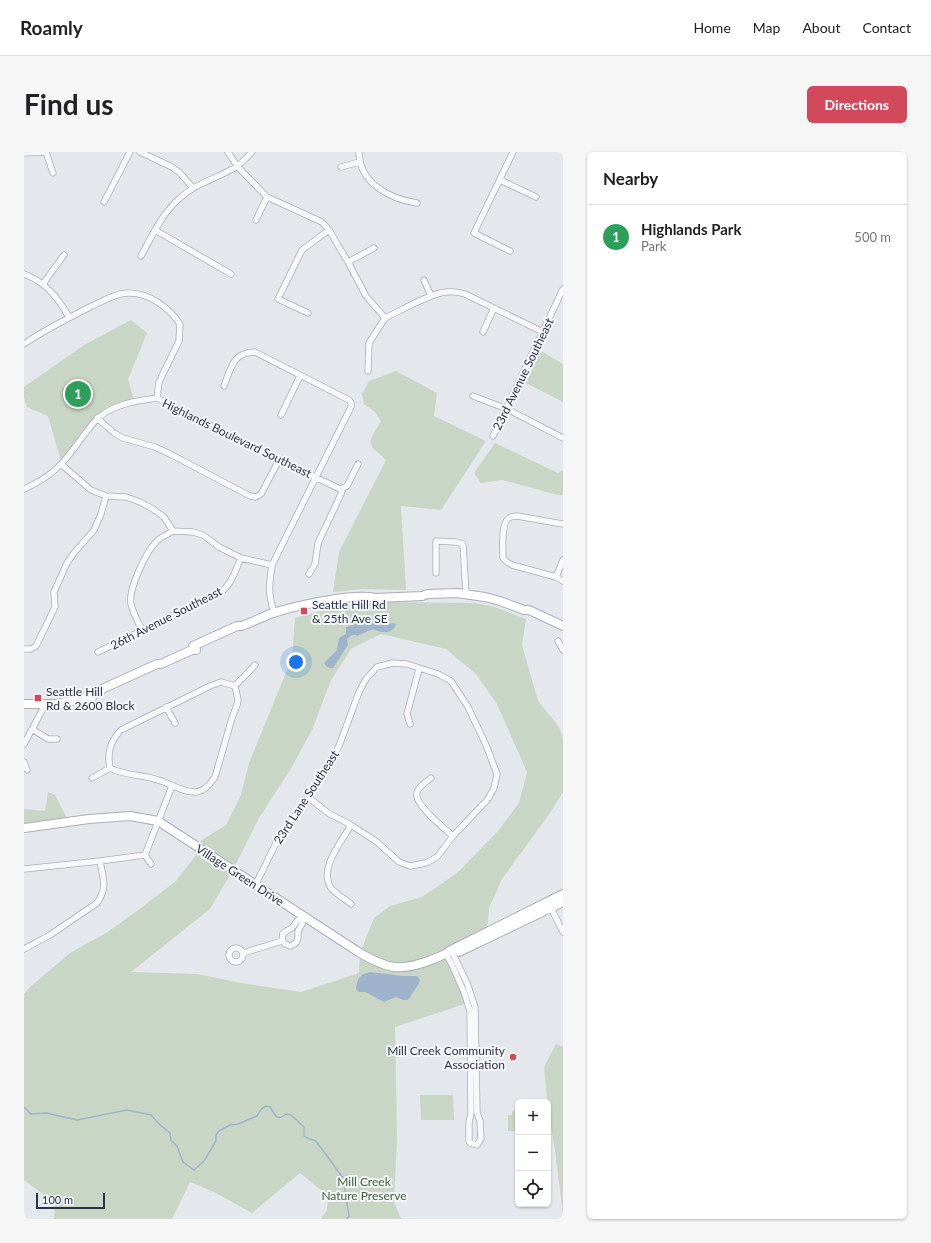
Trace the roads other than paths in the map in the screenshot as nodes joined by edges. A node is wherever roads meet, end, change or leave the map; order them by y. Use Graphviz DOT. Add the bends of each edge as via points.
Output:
graph roads {
  1 [pos="47,152"];
  2 [pos="130,152"];
  3 [pos="140,152"];
  4 [pos="228,152"];
  5 [pos="252,152"];
  6 [pos="359,152"];
  7 [pos="513,152"];
  8 [pos="24,153"];
  9 [pos="359,162"];
  10 [pos="237,166"];
  11 [pos="341,167"];
  12 [pos="53,173"];
  13 [pos="500,180"];
  14 [pos="193,188"];
  15 [pos="267,197"];
  16 [pos="536,197"];
  17 [pos="104,202"];
  18 [pos="417,203"];
  19 [pos="256,220"];
  20 [pos="155,230"];
  21 [pos="328,230"];
  22 [pos="374,248"];
  23 [pos="510,251"];
  24 [pos="64,255"];
  25 [pos="141,256"];
  26 [pos="348,262"];
  27 [pos="24,274"];
  28 [pos="231,274"];
  29 [pos="424,280"];
  30 [pos="43,284"];
  31 [pos="563,289"];
  32 [pos="431,296"];
  33 [pos="494,308"];
  34 [pos="308,313"];
  35 [pos="69,317"];
  36 [pos="385,318"];
  37 [pos="483,332"];
  38 [pos="543,332"];
  39 [pos="24,344"];
  40 [pos="368,371"];
  41 [pos="300,376"];
  42 [pos="224,386"];
  43 [pos="473,396"];
  44 [pos="156,398"];
  45 [pos="506,409"];
  46 [pos="281,415"];
  47 [pos="97,418"];
  48 [pos="493,436"];
  49 [pos="563,438"];
  50 [pos="279,460"];
  51 [pos="358,464"];
  52 [pos="62,465"];
  53 [pos="316,478"];
  54 [pos="24,489"];
  55 [pos="341,490"];
  56 [pos="106,496"];
  57 [pos="563,524"];
  58 [pos="173,531"];
  59 [pos="240,558"];
  60 [pos="563,560"];
  61 [pos="272,565"];
  62 [pos="436,573"];
  63 [pos="309,574"];
  64 [pos="556,577"];
  65 [pos="563,581"];
  66 [pos="466,594"];
  67 [pos="524,610"];
  68 [pos="274,613"];
  69 [pos="563,626"];
  70 [pos="142,630"];
  71 [pos="563,630"];
  72 [pos="558,641"];
  73 [pos="24,649"];
  74 [pos="563,650"];
  75 [pos="98,652"];
  76 [pos="255,665"];
  77 [pos="419,669"];
  78 [pos="235,686"];
  79 [pos="24,704"];
  80 [pos="45,705"];
  81 [pos="166,707"];
  82 [pos="175,723"];
  83 [pos="410,724"];
  84 [pos="32,730"];
  85 [pos="57,739"];
  86 [pos="24,744"];
  87 [pos="24,762"];
  88 [pos="110,768"];
  89 [pos="27,770"];
  90 [pos="92,778"];
  91 [pos="431,778"];
  92 [pos="172,786"];
  93 [pos="308,797"];
  94 [pos="158,821"];
  95 [pos="351,825"];
  96 [pos="24,828"];
  97 [pos="453,836"];
  98 [pos="145,855"];
  99 [pos="100,861"];
  100 [pos="151,864"];
  101 [pos="24,869"];
  102 [pos="256,884"];
  103 [pos="563,894"];
  104 [pos="563,902"];
  105 [pos="351,904"];
  106 [pos="551,908"];
  107 [pos="304,916"];
  108 [pos="563,932"];
  109 [pos="282,941"];
  110 [pos="24,949"];
  111 [pos="243,953"];
  112 [pos="450,953"];
  1 -- 8 [label="street"];
  1 -- 12 [label="street"];
  2 -- 17 [label="street"];
  3 -- 14 [label="street" via="172,167"];
  4 -- 10 [label="street"];
  5 -- 10 [label="street"];
  6 -- 9 [label="street"];
  7 -- 13 [label="street"];
  9 -- 11 [label="street"];
  9 -- 18 [label="street" via="375,187 404,201"];
  10 -- 14 [label="street"];
  10 -- 15 [label="street"];
  13 -- 16 [label="street"];
  13 -- 23 [label="street" via="474,233"];
  14 -- 20 [label="street" via="170,208"];
  15 -- 19 [label="street"];
  15 -- 21 [label="street" via="317,219"];
  20 -- 25 [label="street"];
  20 -- 28 [label="street"];
  21 -- 26 [label="street"];
  21 -- 34 [label="street" via="302,250 278,299"];
  22 -- 26 [label="street"];
  24 -- 30 [label="street"];
  26 -- 36 [label="street" via="366,296"];
  27 -- 30 [label="street"];
  29 -- 32 [label="street"];
  30 -- 35 [label="street" via="54,294"];
  31 -- 38 [label="street, 23rd Avenue Southeast"];
  32 -- 33 [label="street" via="456,291"];
  32 -- 36 [label="street"];
  33 -- 37 [label="street"];
  33 -- 38 [label="street"];
  35 -- 39 [label="street"];
  35 -- 44 [label="street" via="115,296 128,293 147,297 172,313 180,324 179,342 160,382"];
  36 -- 40 [label="street" via="369,344"];
  38 -- 45 [label="street, 23rd Avenue Southeast"];
  41 -- 42 [label="street" via="256,352 237,358"];
  41 -- 46 [label="street"];
  41 -- 53 [label="street" via="351,403"];
  43 -- 45 [label="street"];
  44 -- 47 [label="street, Highlands Boulevard Southeast" via="134,401"];
  44 -- 50 [label="street, Highlands Boulevard Southeast"];
  45 -- 48 [label="street, 23rd Avenue Southeast"];
  45 -- 49 [label="street"];
  47 -- 50 [label="street" via="123,438 155,447 250,496 256,497 261,494"];
  47 -- 52 [label="street, Highlands Boulevard Southeast"];
  50 -- 53 [label="street, Highlands Boulevard Southeast"];
  51 -- 55 [label="street"];
  52 -- 54 [label="street, Highlands Boulevard Southeast" via="41,482"];
  52 -- 56 [label="street" via="91,490"];
  53 -- 55 [label="street, Highlands Boulevard Southeast"];
  53 -- 61 [label="street"];
  55 -- 63 [label="street" via="318,543 315,564"];
  56 -- 58 [label="street" via="126,497 140,502 164,517"];
  56 -- 73 [label="street" via="94,530 67,563 54,592 55,607 36,646"];
  57 -- 64 [label="street" via="517,516 507,519 504,525 503,558 512,565"];
  58 -- 59 [label="street" via="203,534 219,547"];
  58 -- 70 [label="street" via="157,541 149,550 132,592 130,603"];
  59 -- 61 [label="street"];
  59 -- 70 [label="street, 26th Avenue Southeast" via="232,582 220,593"];
  60 -- 64 [label="street"];
  61 -- 68 [label="street" via="269,597"];
  62 -- 66 [label="street" via="436,541 463,544"];
  64 -- 65 [label="street"];
  66 -- 67 [label="street" via="500,601"];
  66 -- 68 [label="street" via="354,597"];
  67 -- 69 [label="street"];
  67 -- 71 [label="street" via="527,614"];
  68 -- 80 [label="street" via="88,697"];
  70 -- 75 [label="street, 26th Avenue Southeast"];
  72 -- 74 [label="street"];
  76 -- 78 [label="street"];
  77 -- 83 [label="street" via="407,714"];
  77 -- 93 [label="street, 23rd Lane Southeast" via="407,664 393,663 377,667 366,679 339,746"];
  77 -- 97 [label="street" via="451,681 468,707 497,774 488,799"];
  78 -- 81 [label="street" via="221,682"];
  78 -- 92 [label="street" via="237,705 215,777 210,785 196,792"];
  79 -- 80 [label="street"];
  80 -- 84 [label="street"];
  81 -- 82 [label="street"];
  81 -- 88 [label="street" via="116,735 108,756"];
  84 -- 85 [label="street" via="48,739"];
  84 -- 86 [label="street"];
  87 -- 89 [label="street"];
  88 -- 90 [label="street"];
  88 -- 92 [label="street" via="126,774 142,775"];
  91 -- 97 [label="street" via="417,792 418,800"];
  92 -- 94 [label="street"];
  93 -- 95 [label="street" via="328,813"];
  93 -- 102 [label="street, 23rd Lane Southeast" via="277,840"];
  94 -- 96 [label="street, Village Green Drive" via="130,816"];
  94 -- 98 [label="street"];
  94 -- 102 [label="street, Village Green Drive"];
  95 -- 97 [label="street" via="377,842 399,862 410,866 426,863 437,857"];
  95 -- 105 [label="street" via="329,861 326,872 331,888"];
  98 -- 99 [label="street"];
  98 -- 100 [label="street"];
  99 -- 101 [label="street"];
  99 -- 110 [label="street" via="104,888 97,903 50,935"];
  102 -- 107 [label="street, Village Green Drive"];
  103 -- 112 [label="street, Village Green Drive"];
  104 -- 106 [label="street, Village Green Drive"];
  106 -- 108 [label="street"];
  106 -- 112 [label="street, Village Green Drive"];
  107 -- 109 [label="street" via="283,933"];
  107 -- 109 [label="street" via="296,943 290,946"];
  107 -- 112 [label="street, Village Green Drive" via="380,964 396,967 415,966"];
  109 -- 111 [label="street"];
  112 -- 112 [label="street" via="452,965 470,1011 469,1141 477,1145 481,1140 477,1107 475,1007 467,983"];
}
